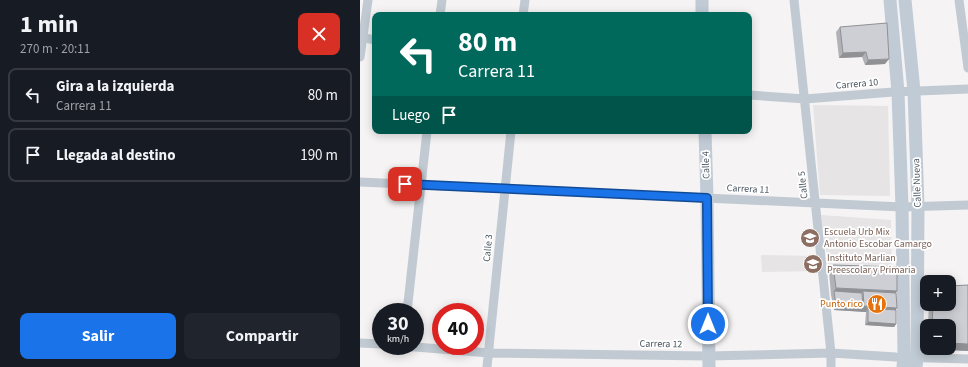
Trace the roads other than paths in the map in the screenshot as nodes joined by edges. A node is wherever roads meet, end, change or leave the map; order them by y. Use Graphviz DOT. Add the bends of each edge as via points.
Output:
graph roads {
  1 [pos="368,0"];
  2 [pos="442,0"];
  3 [pos="525,0"];
  4 [pos="702,0"];
  5 [pos="794,0"];
  6 [pos="890,0"];
  7 [pos="905,0"];
  8 [pos="959,0"];
  9 [pos="440,12"];
  10 [pos="523,12"];
  11 [pos="702,12"];
  12 [pos="361,37"];
  13 [pos="372,39"];
  14 [pos="360,57"];
  15 [pos="968,68"];
  16 [pos="968,89"];
  17 [pos="914,91"];
  18 [pos="898,92"];
  19 [pos="752,95"];
  20 [pos="805,100"];
  21 [pos="427,134"];
  22 [pos="511,134"];
  23 [pos="705,134"];
  24 [pos="360,182"];
  25 [pos="420,185"];
  26 [pos="504,189"];
  27 [pos="707,198"];
  28 [pos="816,203"];
  29 [pos="968,205"];
  30 [pos="902,207"];
  31 [pos="918,207"];
  32 [pos="408,303"];
  33 [pos="360,343"];
  34 [pos="372,344"];
  35 [pos="424,348"];
  36 [pos="489,353"];
  37 [pos="831,353"];
  38 [pos="968,359"];
  39 [pos="708,362"];
  40 [pos="903,362"];
  41 [pos="916,362"];
  42 [pos="487,367"];
  43 [pos="832,367"];
  1 -- 12 [label="street"];
  2 -- 9 [label="street"];
  3 -- 10 [label="street"];
  4 -- 11 [label="main road"];
  5 -- 20 [label="street, Calle 5"];
  6 -- 18 [label="main road, Calle Nueva"];
  7 -- 17 [label="main road, Calle Nueva"];
  8 -- 15 [label="street"];
  12 -- 13 [label="street"];
  12 -- 14 [label="street"];
  16 -- 17 [label="street, Carrera 10"];
  17 -- 18 [label="street, Carrera 10"];
  17 -- 31 [label="main road, Calle Nueva"];
  18 -- 20 [label="street, Carrera 10"];
  18 -- 30 [label="main road, Calle Nueva"];
  19 -- 20 [label="street, Carrera 10"];
  20 -- 28 [label="street, Calle 5"];
  21 -- 25 [label="street"];
  22 -- 26 [label="street, Calle 3"];
  23 -- 27 [label="main road, Calle 4"];
  24 -- 25 [label="street, Carrera 11"];
  25 -- 26 [label="street, Carrera 11"];
  25 -- 32 [label="street"];
  26 -- 27 [label="street, Carrera 11"];
  26 -- 36 [label="street, Calle 3"];
  27 -- 28 [label="street, Carrera 11"];
  27 -- 39 [label="main road, Calle 4"];
  28 -- 30 [label="street, Carrera 11"];
  28 -- 37 [label="street, Calle 5"];
  29 -- 31 [label="street, Carrera 11"];
  30 -- 31 [label="street, Carrera 11"];
  30 -- 40 [label="main road, Calle Nueva"];
  31 -- 41 [label="main road, Calle Nueva"];
  33 -- 34 [label="street"];
  35 -- 36 [label="street, Carrera 12"];
  36 -- 39 [label="street, Carrera 12"];
  36 -- 42 [label="street, Calle 3"];
  37 -- 39 [label="street, Carrera 12"];
  37 -- 40 [label="street, Carrera 12"];
  37 -- 43 [label="street, Calle 5"];
  38 -- 41 [label="street, Carrera 12"];
  40 -- 41 [label="street, Carrera 12"];
}
